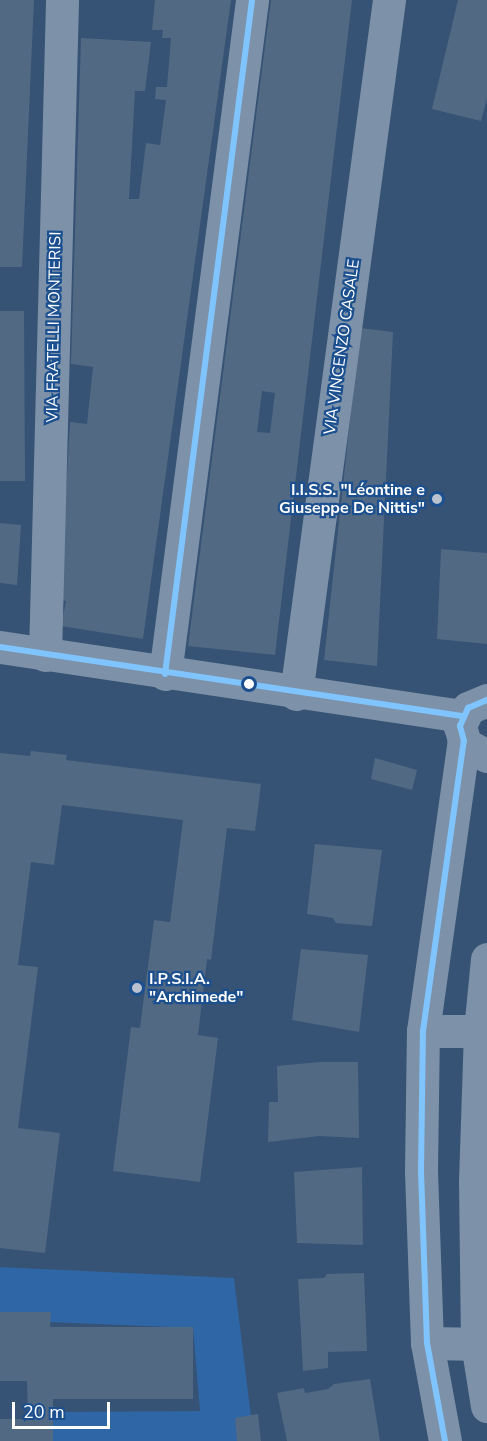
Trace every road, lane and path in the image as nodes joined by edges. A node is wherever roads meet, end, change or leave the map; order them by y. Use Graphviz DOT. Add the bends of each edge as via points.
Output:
graph roads {
  1 [pos="62,0"];
  2 [pos="252,0"];
  3 [pos="389,0"];
  4 [pos="0,647"];
  5 [pos="45,655"];
  6 [pos="165,675"];
  7 [pos="296,693"];
  8 [pos="475,728"];
  9 [pos="487,959"];
  10 [pos="423,1031"];
  11 [pos="484,1031"];
  12 [pos="427,1343"];
  13 [pos="482,1343"];
  14 [pos="487,1406"];
  15 [pos="445,1441"];
  1 -- 5 [label="street, VIA FRATELLI MONTERISI"];
  2 -- 6 [label="street"];
  3 -- 7 [label="street, VIA VINCENZO CASALE"];
  4 -- 5 [label="street"];
  5 -- 6 [label="street"];
  6 -- 7 [label="street"];
  7 -- 8 [label="street"];
  8 -- 10 [label="street"];
  9 -- 11 [label="street"];
  10 -- 11 [label="street"];
  10 -- 12 [label="street" via="421,1170"];
  11 -- 13 [label="street" via="476,1181"];
  12 -- 13 [label="street"];
  12 -- 15 [label="street"];
  13 -- 14 [label="street"];
}
